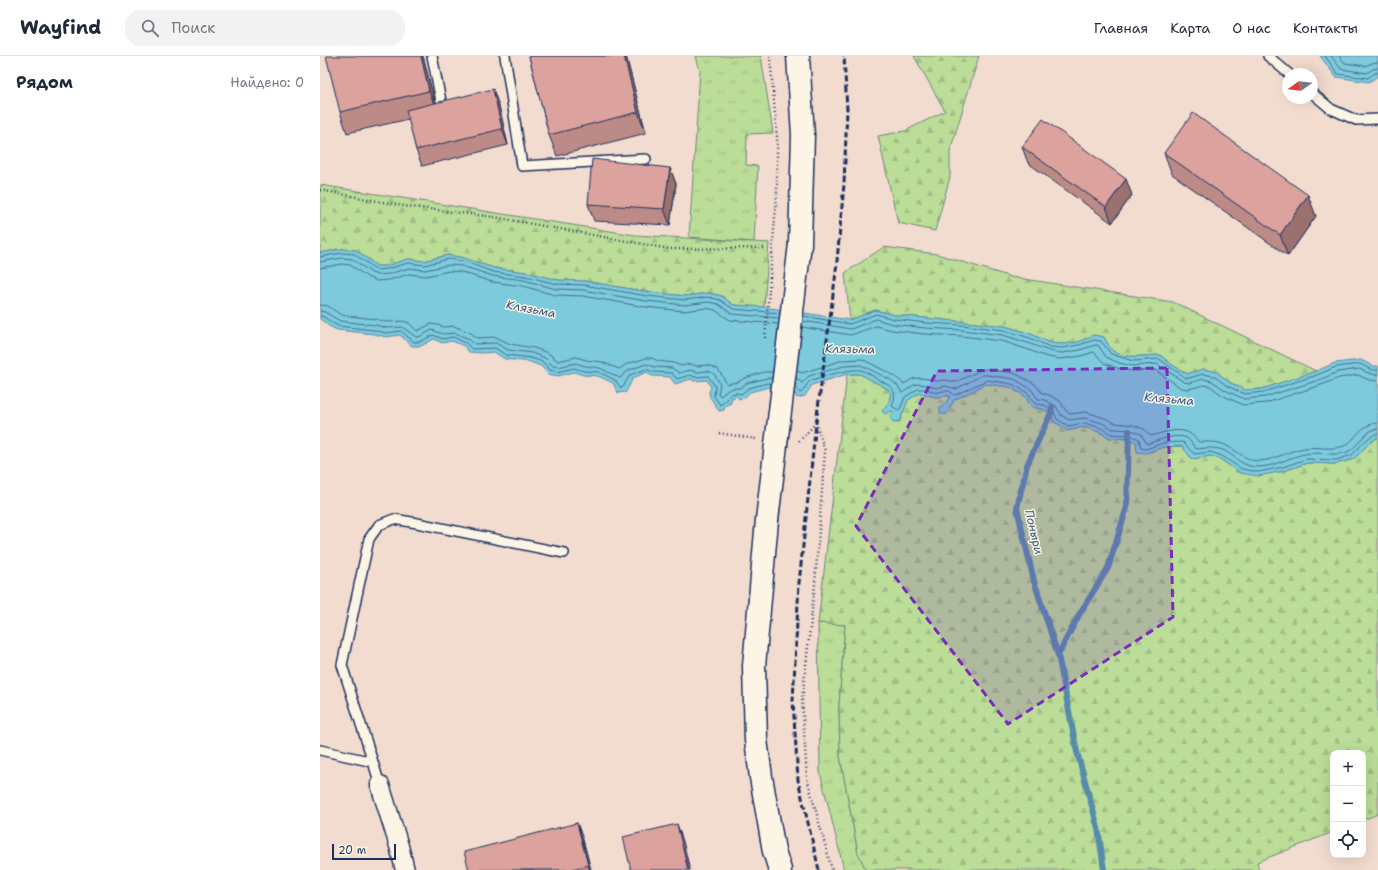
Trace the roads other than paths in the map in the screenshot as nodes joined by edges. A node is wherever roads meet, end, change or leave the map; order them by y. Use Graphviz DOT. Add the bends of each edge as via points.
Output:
graph roads {
  1 [pos="432,56"];
  2 [pos="504,56"];
  3 [pos="798,56"];
  4 [pos="1268,56"];
  5 [pos="1282,68"];
  6 [pos="1318,98"];
  7 [pos="442,106"];
  8 [pos="1378,119"];
  9 [pos="646,159"];
  10 [pos="564,553"];
  11 [pos="320,750"];
  12 [pos="373,762"];
  13 [pos="380,785"];
  14 [pos="405,870"];
  15 [pos="780,870"];
  1 -- 7 [label="lane"];
  2 -- 9 [label="lane" via="522,166"];
  3 -- 15 [label="street, bridge" via="803,135 800,244 767,520 754,666 756,740 773,844"];
  4 -- 5 [label="lane"];
  6 -- 8 [label="lane" via="1331,109 1356,120"];
  10 -- 12 [label="lane" via="394,519 379,526 369,539 342,665"];
  11 -- 12 [label="lane"];
  12 -- 13 [label="lane"];
  13 -- 14 [label="street"];
}
